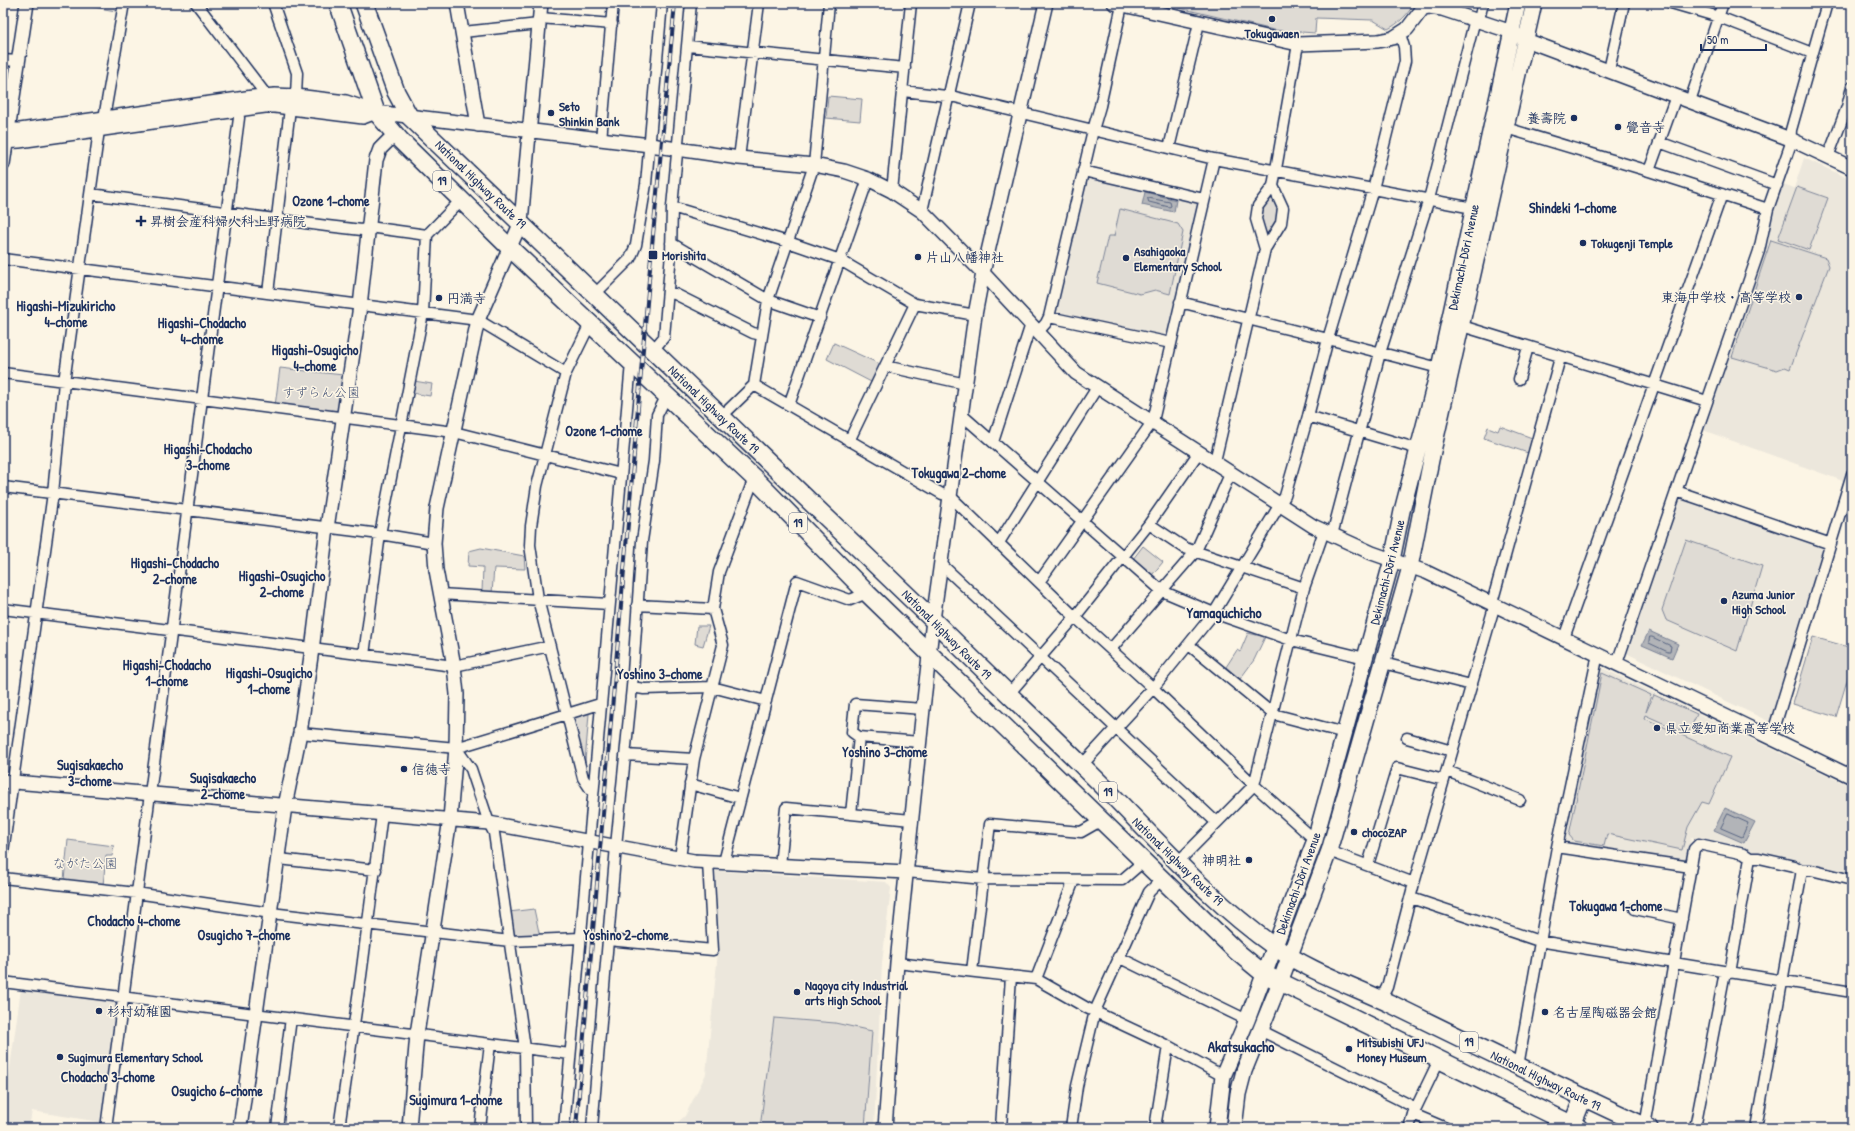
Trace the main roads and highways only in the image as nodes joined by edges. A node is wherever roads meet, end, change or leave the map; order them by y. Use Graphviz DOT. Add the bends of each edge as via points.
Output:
graph roads {
  1 [pos="338,3"];
  2 [pos="364,3"];
  3 [pos="1518,3"];
  4 [pos="1534,3"];
  5 [pos="1274,947"];
  6 [pos="1289,957"];
  7 [pos="1264,974"];
  8 [pos="1280,982"];
  9 [pos="1583,1098"];
  10 [pos="1574,1127"];
  11 [pos="1647,1127"];
  12 [pos="1217,1128"];
  13 [pos="1234,1128"];
  1 -- 7 [label="highway, National Highway Route 19 / 19" via="376,112 395,134 510,248 754,478 930,655 1236,951"];
  2 -- 5 [label="highway, National Highway Route 19 / 19" via="396,92 409,116 933,620 1178,862 1244,925"];
  3 -- 5 [label="main road, Dekimachi-Dōri Avenue" via="1438,368 1392,560 1315,840"];
  4 -- 6 [label="main road, Dekimachi-Dōri Avenue" via="1431,460 1410,567 1329,850"];
  5 -- 6 [label="highway, National Highway Route 19 / 19"];
  5 -- 7 [label="main road, Dekimachi-Dōri Avenue"];
  6 -- 8 [label="main road, Dekimachi-Dōri Avenue"];
  6 -- 9 [label="highway, National Highway Route 19 / 19"];
  7 -- 8 [label="highway, National Highway Route 19 / 19"];
  7 -- 12 [label="main road, Dekimachi-Dōri Avenue" via="1223,1076"];
  8 -- 10 [label="highway, National Highway Route 19 / 19"];
  8 -- 13 [label="main road, Dekimachi-Dōri Avenue" via="1244,1070"];
  9 -- 10 [label="highway"];
  9 -- 11 [label="highway, National Highway Route 19 / 19"];
}
